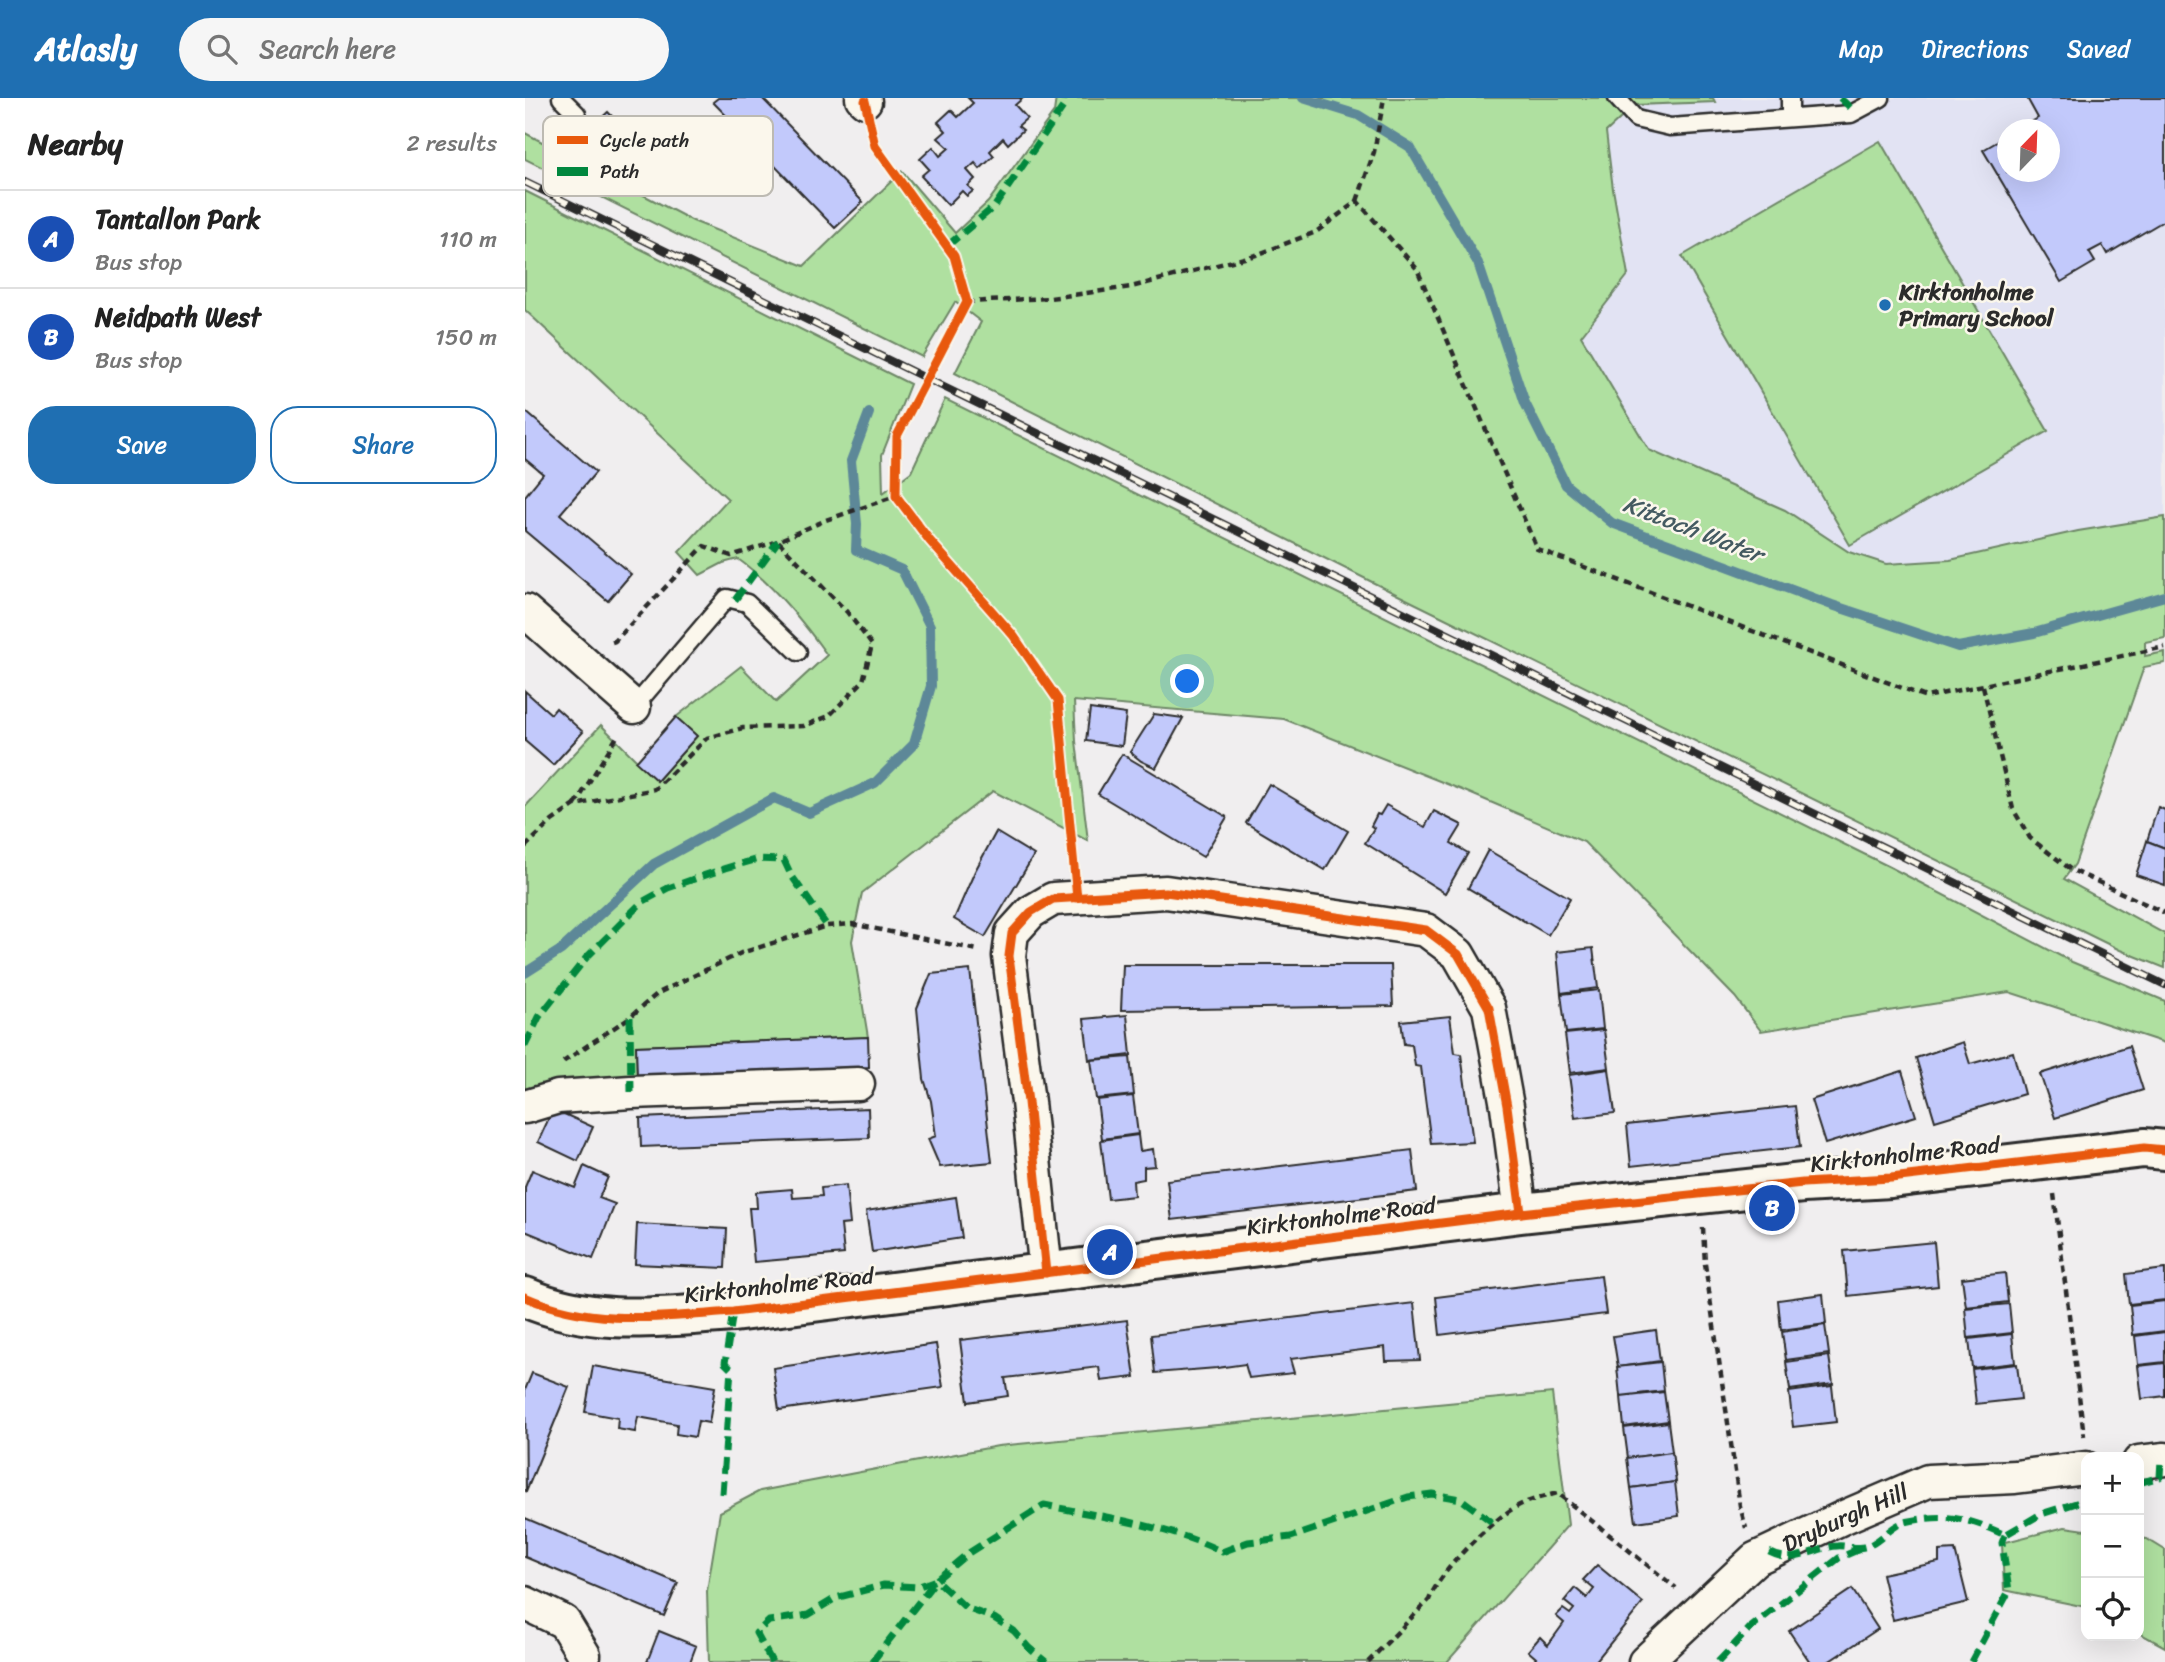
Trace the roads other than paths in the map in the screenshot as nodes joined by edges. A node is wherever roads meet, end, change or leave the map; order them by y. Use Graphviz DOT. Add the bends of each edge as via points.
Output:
graph roads {
  1 [pos="561,98"];
  2 [pos="1617,98"];
  3 [pos="1790,98"];
  4 [pos="1881,98"];
  5 [pos="577,114"];
  6 [pos="1790,117"];
  7 [pos="525,611"];
  8 [pos="797,652"];
  9 [pos="634,707"];
  10 [pos="858,1084"];
  11 [pos="525,1107"];
  12 [pos="2165,1150"];
  13 [pos="1521,1213"];
  14 [pos="1046,1273"];
  15 [pos="525,1297"];
  16 [pos="2081,1457"];
  17 [pos="2165,1459"];
  18 [pos="2144,1461"];
  19 [pos="525,1603"];
  20 [pos="584,1655"];
  21 [pos="1645,1662"];
  1 -- 5 [label="lane"];
  2 -- 6 [label="lane" via="1636,119 1670,127"];
  3 -- 6 [label="lane"];
  4 -- 6 [label="lane" via="1851,114"];
  7 -- 9 [label="street"];
  8 -- 9 [label="lane" via="747,603 727,598"];
  10 -- 11 [label="street" via="631,1091 558,1097"];
  12 -- 13 [label="street, Kirktonholme Road" via="2144,1147 1891,1178"];
  13 -- 14 [label="street, Kirktonholme Road"];
  13 -- 14 [label="street" via="1489,1008 1458,954 1426,930 1166,892 1053,899 1031,912 1012,933 1009,956"];
  14 -- 15 [label="street, Kirktonholme Road" via="733,1312 644,1318 572,1314"];
  16 -- 21 [label="street, Dryburgh Hill" via="2015,1477 1928,1481 1842,1518 1755,1559"];
  17 -- 18 [label="street"];
  19 -- 20 [label="street" via="564,1622"];
}
